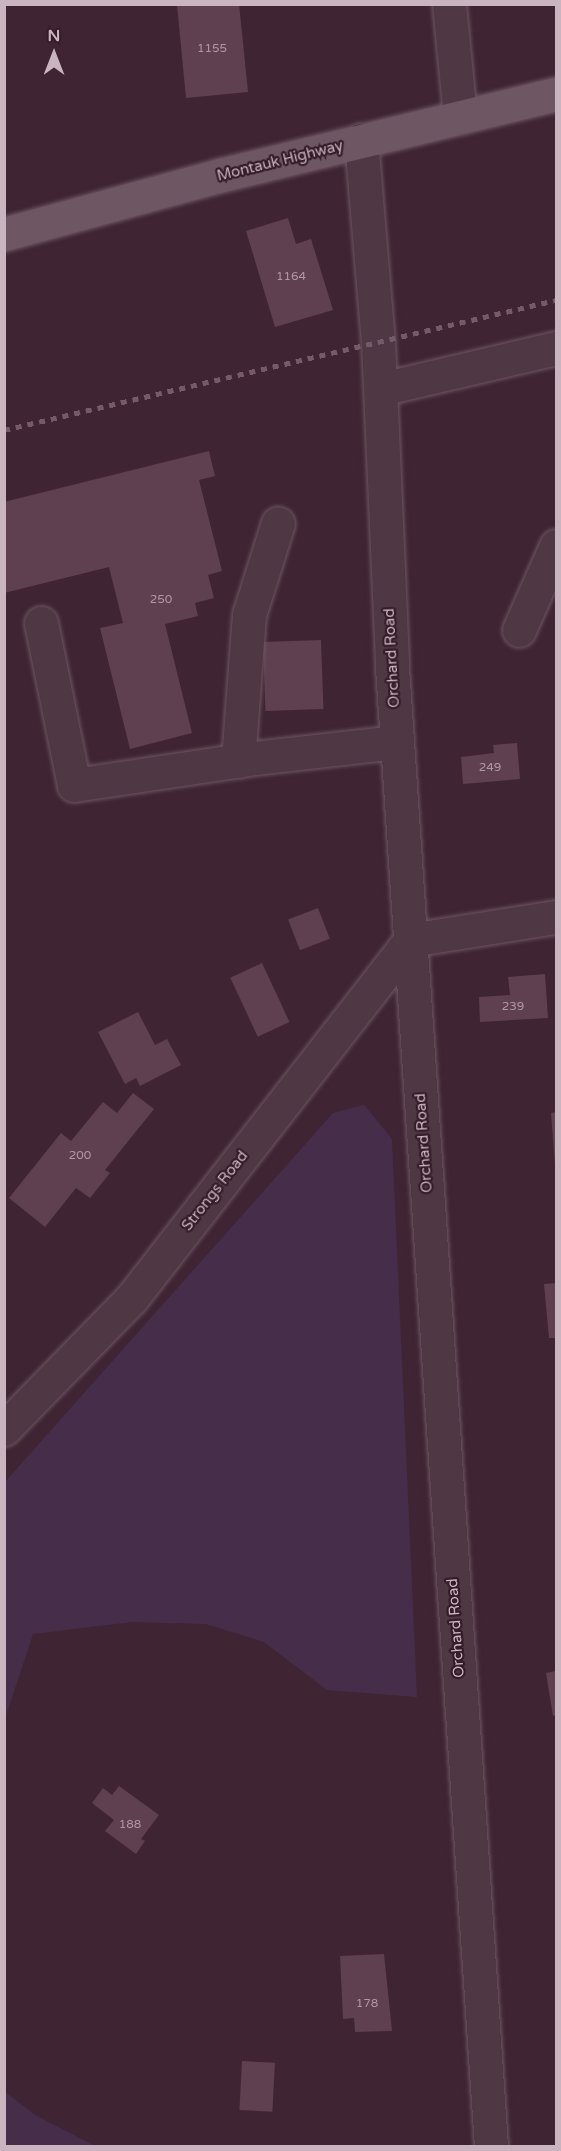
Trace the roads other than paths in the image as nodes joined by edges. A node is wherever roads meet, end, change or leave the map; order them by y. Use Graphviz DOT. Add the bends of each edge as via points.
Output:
graph roads {
  1 [pos="448,4"];
  2 [pos="556,94"];
  3 [pos="460,117"];
  4 [pos="361,140"];
  5 [pos="4,234"];
  6 [pos="556,348"];
  7 [pos="381,389"];
  8 [pos="278,523"];
  9 [pos="556,546"];
  10 [pos="41,623"];
  11 [pos="519,630"];
  12 [pos="397,742"];
  13 [pos="238,760"];
  14 [pos="556,917"];
  15 [pos="410,940"];
  16 [pos="4,1429"];
  17 [pos="491,2146"];
  1 -- 3 [label="street"];
  2 -- 3 [label="main road, Montauk Highway"];
  3 -- 4 [label="main road, Montauk Highway"];
  4 -- 5 [label="main road, Montauk Highway"];
  4 -- 7 [label="street, Orchard Road"];
  6 -- 7 [label="street"];
  7 -- 12 [label="street, Orchard Road"];
  8 -- 13 [label="street" via="249,615"];
  9 -- 11 [label="street"];
  10 -- 13 [label="street" via="74,785"];
  12 -- 13 [label="street"];
  12 -- 15 [label="street, Orchard Road"];
  14 -- 15 [label="street"];
  15 -- 16 [label="street, Strongs Road" via="131,1299"];
  15 -- 17 [label="street, Orchard Road"];
}
